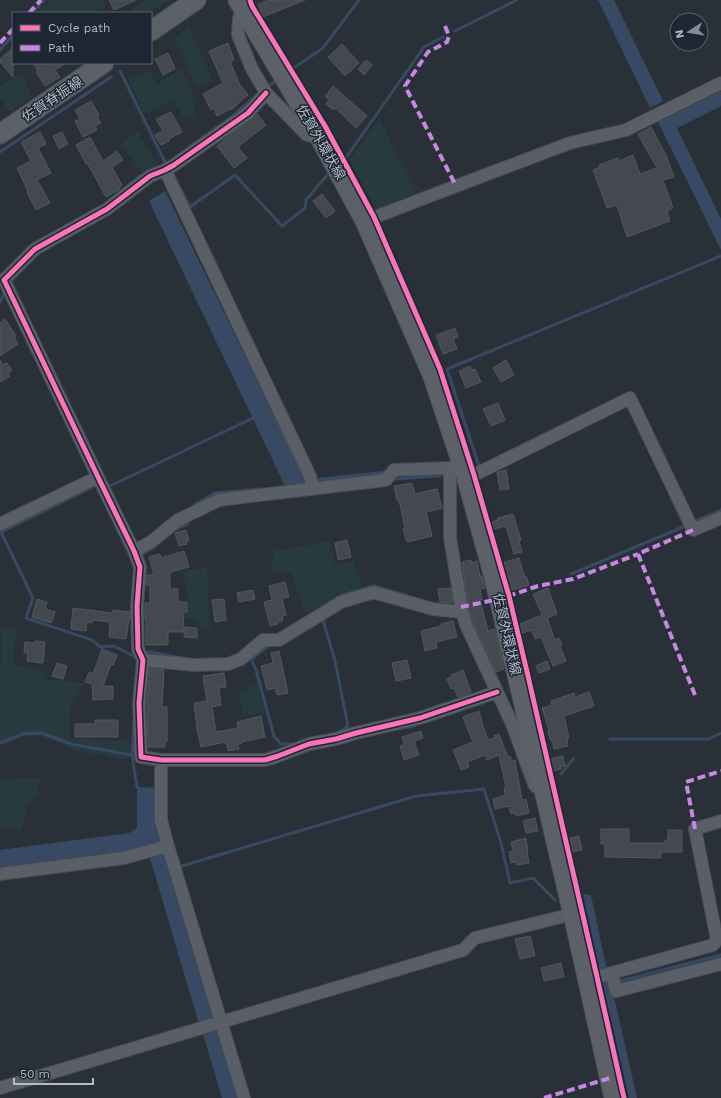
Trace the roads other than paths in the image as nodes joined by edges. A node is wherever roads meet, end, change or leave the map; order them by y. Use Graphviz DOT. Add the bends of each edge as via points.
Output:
graph roads {
  1 [pos="196,0"];
  2 [pos="240,4"];
  3 [pos="152,30"];
  4 [pos="103,64"];
  5 [pos="721,82"];
  6 [pos="266,94"];
  7 [pos="0,134"];
  8 [pos="320,138"];
  9 [pos="165,170"];
  10 [pos="366,221"];
  11 [pos="2,285"];
  12 [pos="459,470"];
  13 [pos="98,477"];
  14 [pos="313,489"];
  15 [pos="721,518"];
  16 [pos="0,524"];
  17 [pos="134,551"];
  18 [pos="462,612"];
  19 [pos="141,655"];
  20 [pos="497,692"];
  21 [pos="161,760"];
  22 [pos="544,790"];
  23 [pos="721,821"];
  24 [pos="159,848"];
  25 [pos="0,874"];
  26 [pos="573,914"];
  27 [pos="721,964"];
  28 [pos="593,978"];
  29 [pos="613,979"];
  30 [pos="212,1025"];
  31 [pos="0,1088"];
  32 [pos="244,1098"];
  33 [pos="614,1098"];
  1 -- 3 [label="main road"];
  2 -- 6 [label="street" via="238,35"];
  2 -- 8 [label="main road, 佐賀外環状線"];
  4 -- 7 [label="main road, 佐賀脊振線"];
  5 -- 10 [label="street" via="626,130 570,144"];
  6 -- 8 [label="street" via="307,135"];
  6 -- 9 [label="street" via="248,113"];
  8 -- 10 [label="main road, 佐賀外環状線"];
  9 -- 11 [label="street" via="150,176 107,209 35,249"];
  9 -- 14 [label="street" via="310,476"];
  10 -- 12 [label="main road, 佐賀外環状線" via="432,374"];
  11 -- 13 [label="street"];
  12 -- 14 [label="street" via="394,470 386,480"];
  12 -- 15 [label="street" via="474,475 630,398 693,530"];
  12 -- 18 [label="street" via="450,537"];
  12 -- 22 [label="main road, 佐賀外環状線" via="496,584"];
  13 -- 16 [label="street"];
  13 -- 17 [label="street"];
  14 -- 17 [label="street" via="219,500 178,520 151,542"];
  17 -- 19 [label="street" via="140,567 137,606"];
  18 -- 19 [label="street" via="433,609 371,593 341,602 276,640 263,640 244,657 228,664 194,665"];
  18 -- 20 [label="street"];
  19 -- 21 [label="street" via="141,757"];
  20 -- 21 [label="street" via="420,718 309,744 265,760"];
  20 -- 22 [label="street" via="534,784"];
  21 -- 24 [label="street"];
  22 -- 26 [label="main road, 佐賀外環状線"];
  23 -- 29 [label="street" via="695,829 717,940 713,945"];
  24 -- 25 [label="street" via="124,858"];
  24 -- 30 [label="street"];
  26 -- 28 [label="main road, 佐賀外環状線"];
  26 -- 30 [label="street" via="475,938 463,950"];
  27 -- 29 [label="street" via="616,991"];
  28 -- 29 [label="street"];
  28 -- 33 [label="main road, 佐賀外環状線"];
  30 -- 31 [label="street"];
  30 -- 32 [label="street"];
}
